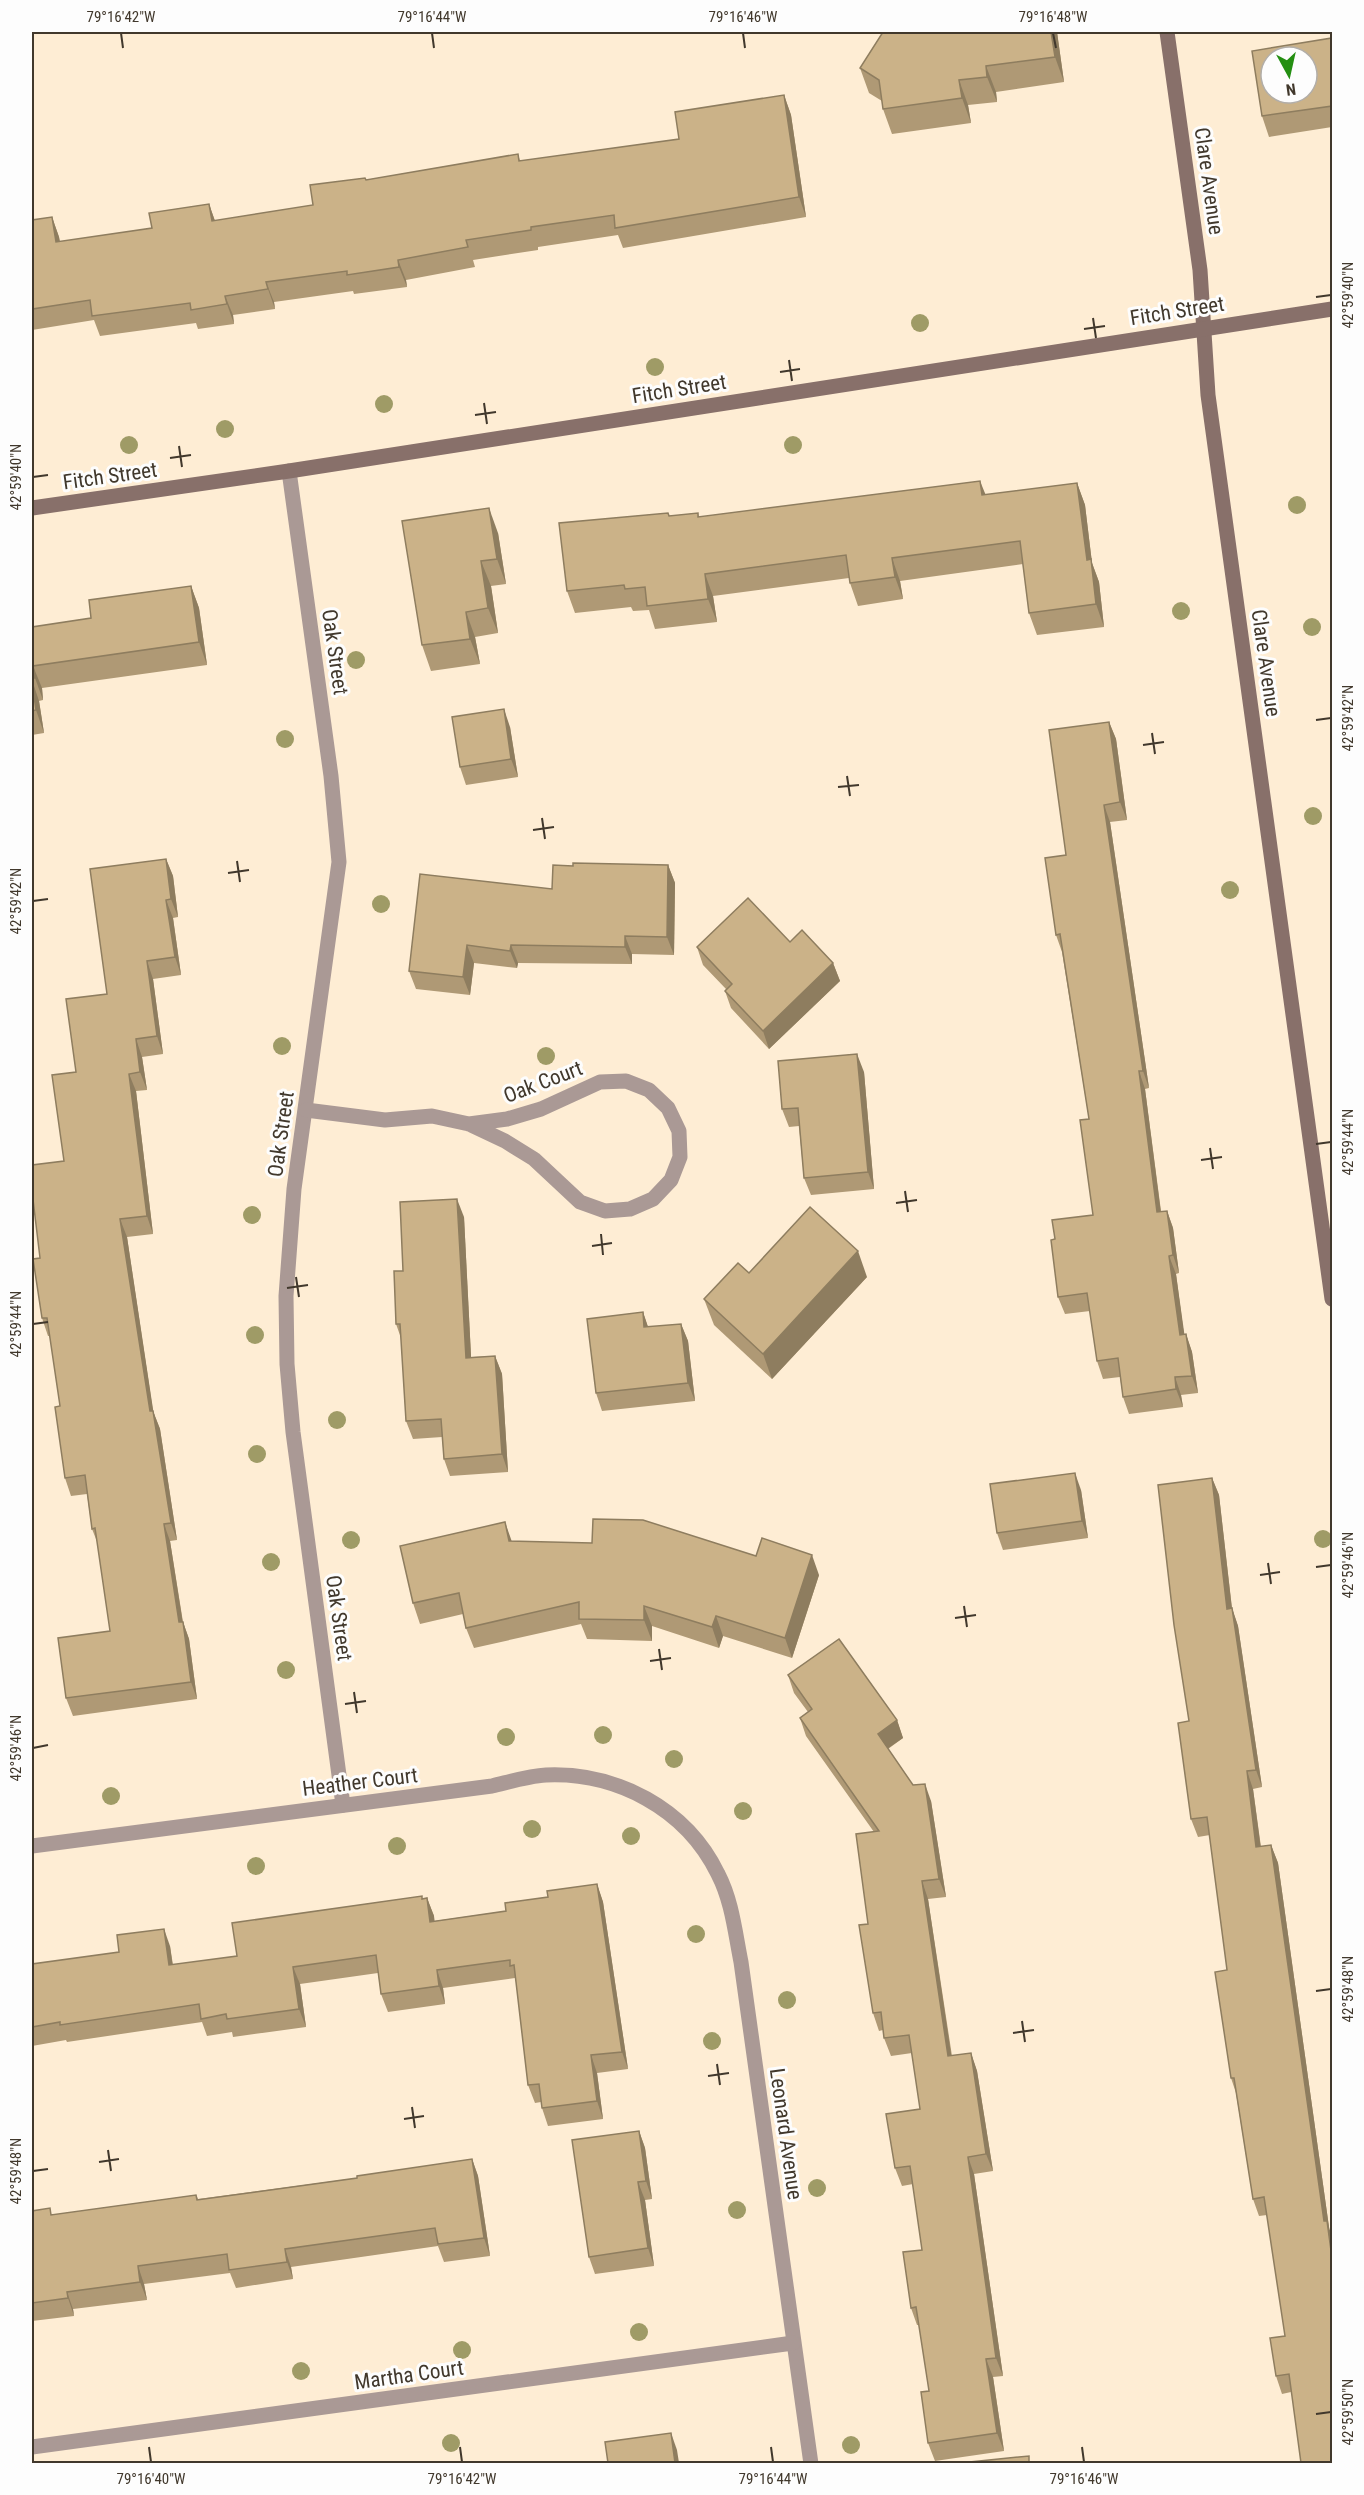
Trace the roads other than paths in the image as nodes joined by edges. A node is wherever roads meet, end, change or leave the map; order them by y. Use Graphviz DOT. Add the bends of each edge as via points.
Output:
graph roads {
  1 [pos="1167,32"];
  2 [pos="1332,309"];
  3 [pos="1203,328"];
  4 [pos="289,471"];
  5 [pos="32,508"];
  6 [pos="306,1110"];
  7 [pos="469,1124"];
  8 [pos="1332,1299"];
  9 [pos="343,1805"];
  10 [pos="682,1825"];
  11 [pos="32,1846"];
  12 [pos="793,2343"];
  13 [pos="32,2448"];
  14 [pos="811,2463"];
  1 -- 3 [label="street, Clare Avenue" via="1200,270"];
  2 -- 3 [label="street, Fitch Street"];
  3 -- 4 [label="street, Fitch Street"];
  3 -- 8 [label="street, Clare Avenue" via="1208,395"];
  4 -- 5 [label="street, Fitch Street"];
  4 -- 6 [label="street, Oak Street" via="332,776 339,862"];
  6 -- 7 [label="street, Oak Court" via="385,1120 432,1116"];
  6 -- 9 [label="street, Oak Street" via="289,1244 287,1364"];
  7 -- 7 [label="street, Oak Court" via="534,1159 580,1202 605,1210 630,1209 653,1199 671,1180 680,1156 679,1131 669,1108 649,1090 626,1081 600,1082 541,1109"];
  9 -- 10 [label="street, Heather Court" via="492,1786 543,1775 573,1775 603,1780 632,1791 658,1805"];
  9 -- 11 [label="street, Heather Court"];
  10 -- 12 [label="street, Leonard Avenue" via="718,1873 729,1901 741,1962"];
  12 -- 13 [label="street, Martha Court"];
  12 -- 14 [label="street, Leonard Avenue"];
}
